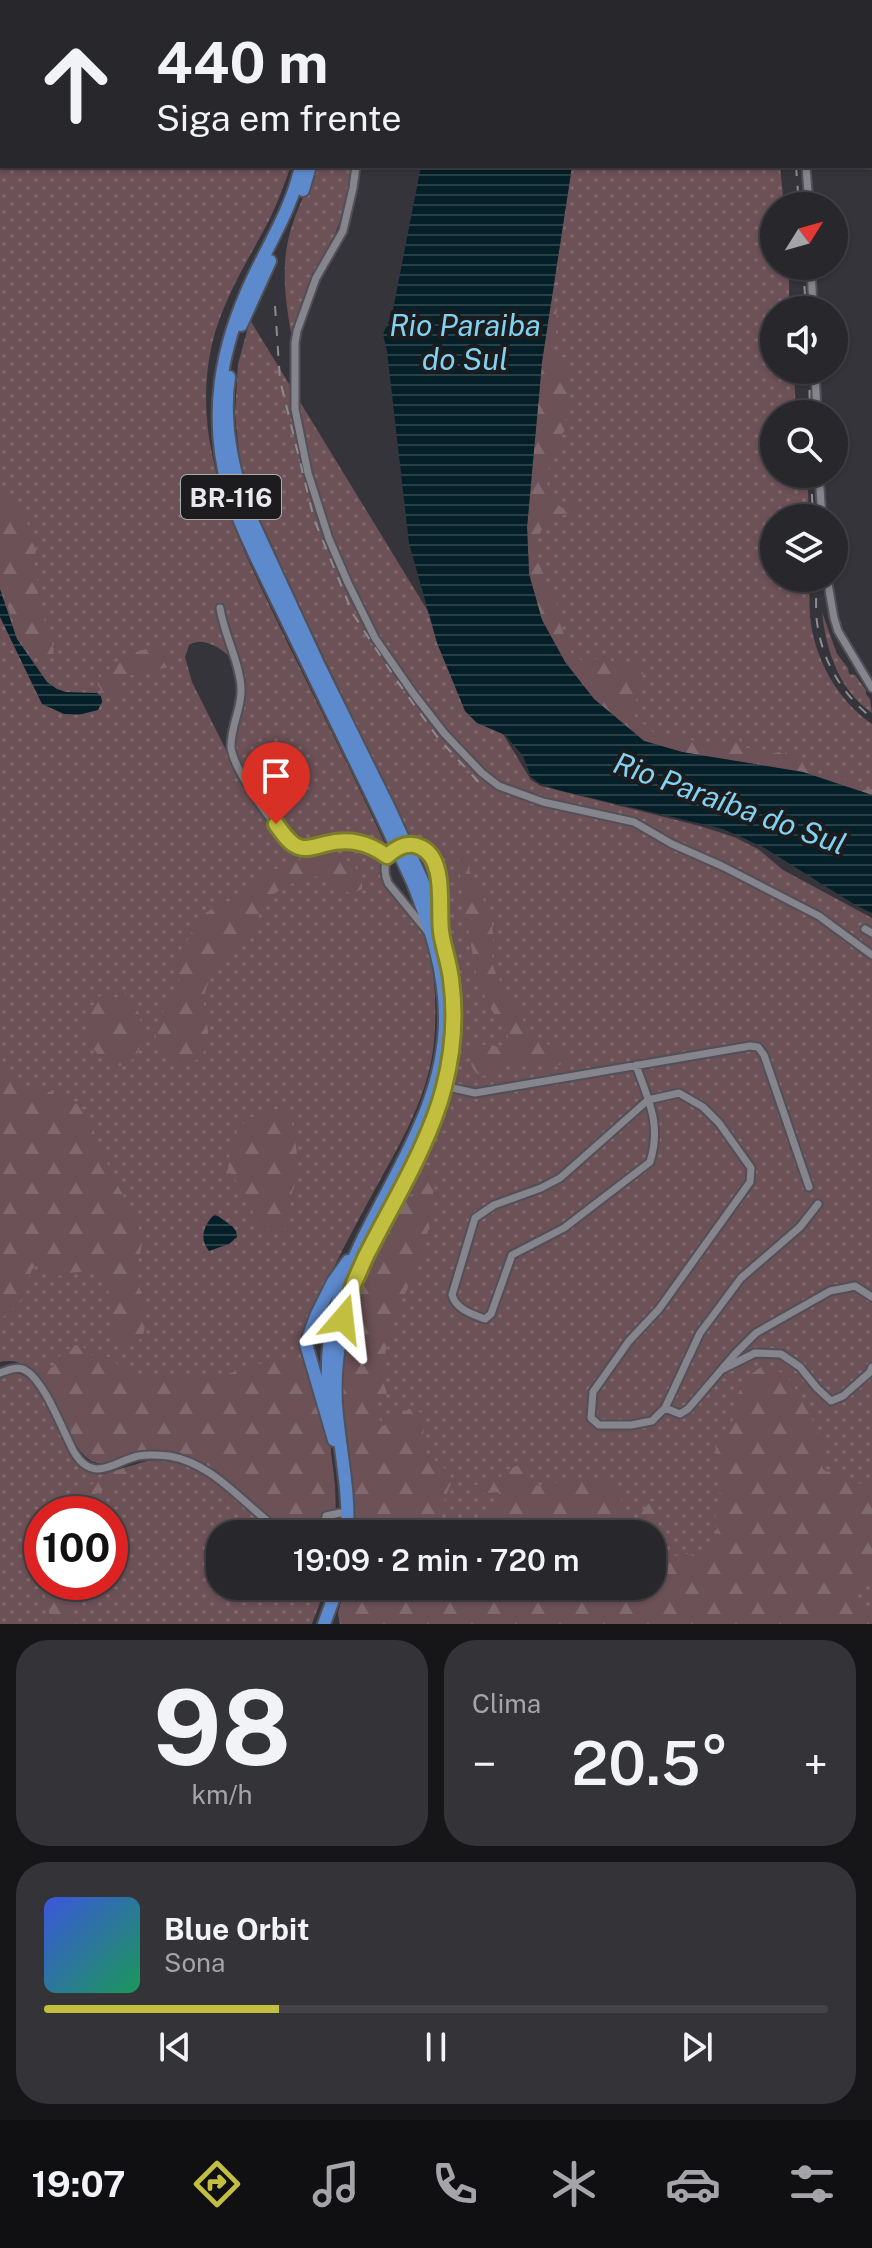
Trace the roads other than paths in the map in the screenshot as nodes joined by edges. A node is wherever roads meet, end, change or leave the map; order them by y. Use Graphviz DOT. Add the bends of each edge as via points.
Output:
graph roads {
  1 [pos="301,168"];
  2 [pos="309,168"];
  3 [pos="356,168"];
  4 [pos="806,168"];
  5 [pos="808,192"];
  6 [pos="829,592"];
  7 [pos="220,608"];
  8 [pos="872,688"];
  9 [pos="384,810"];
  10 [pos="387,856"];
  11 [pos="437,935"];
  12 [pos="872,955"];
  13 [pos="636,1065"];
  14 [pos="444,1086"];
  15 [pos="648,1100"];
  16 [pos="809,1187"];
  17 [pos="818,1204"];
  18 [pos="366,1236"];
  19 [pos="872,1297"];
  20 [pos="872,1367"];
  21 [pos="721,1370"];
  22 [pos="0,1373"];
  23 [pos="665,1408"];
  24 [pos="334,1440"];
  25 [pos="340,1513"];
  26 [pos="267,1520"];
  27 [pos="326,1520"];
  28 [pos="340,1520"];
  29 [pos="347,1520"];
  30 [pos="325,1600"];
  31 [pos="334,1601"];
  32 [pos="317,1624"];
  33 [pos="324,1624"];
  34 [pos="333,1624"];
  1 -- 9 [label="highway, BR-116" via="232,329 219,397 221,451 245,533"];
  2 -- 9 [label="highway, BR-116" via="235,345 228,387 229,441 253,525"];
  3 -- 12 [label="street" via="343,231 316,278 297,331 295,409 329,539 375,638 444,733 499,786 543,802 634,822 819,916"];
  4 -- 5 [label="street"];
  6 -- 8 [label="street" via="838,631"];
  7 -- 10 [label="street" via="241,688 231,749 249,787 298,847 354,841"];
  9 -- 11 [label="highway, BR-116, bridge"];
  10 -- 11 [label="street" via="388,883 407,909"];
  10 -- 11 [label="street" via="410,844 432,857 438,875"];
  11 -- 14 [label="highway, BR-116" via="453,1005"];
  11 -- 18 [label="highway, BR-116" via="445,1019 436,1083"];
  13 -- 14 [label="street" via="475,1093"];
  13 -- 15 [label="street"];
  13 -- 16 [label="street" via="758,1047"];
  14 -- 29 [label="highway, BR-116" via="354,1283 343,1319 336,1405"];
  15 -- 15 [label="street" via="656,1121 650,1162 564,1228 512,1255 485,1319 454,1302 475,1218 560,1178"];
  15 -- 23 [label="street" via="679,1093 703,1107 751,1168 750,1182 593,1392 591,1418 599,1425 631,1425 652,1421"];
  17 -- 23 [label="street" via="800,1227 741,1278 700,1333"];
  18 -- 24 [label="highway, BR-116" via="338,1301 328,1348"];
  18 -- 24 [label="highway" via="333,1282 306,1344"];
  19 -- 21 [label="street" via="855,1286 830,1291 756,1333"];
  20 -- 21 [label="street" via="831,1401 781,1354 755,1353"];
  21 -- 23 [label="street" via="688,1409 680,1414"];
  22 -- 26 [label="street" via="17,1368 32,1376 78,1459 87,1466 103,1469 148,1455 187,1461"];
  24 -- 25 [label="highway, BR-116"];
  25 -- 27 [label="street"];
  25 -- 28 [label="highway, BR-116"];
  30 -- 32 [label="highway"];
  31 -- 33 [label="highway"];
  31 -- 34 [label="highway"];
}
